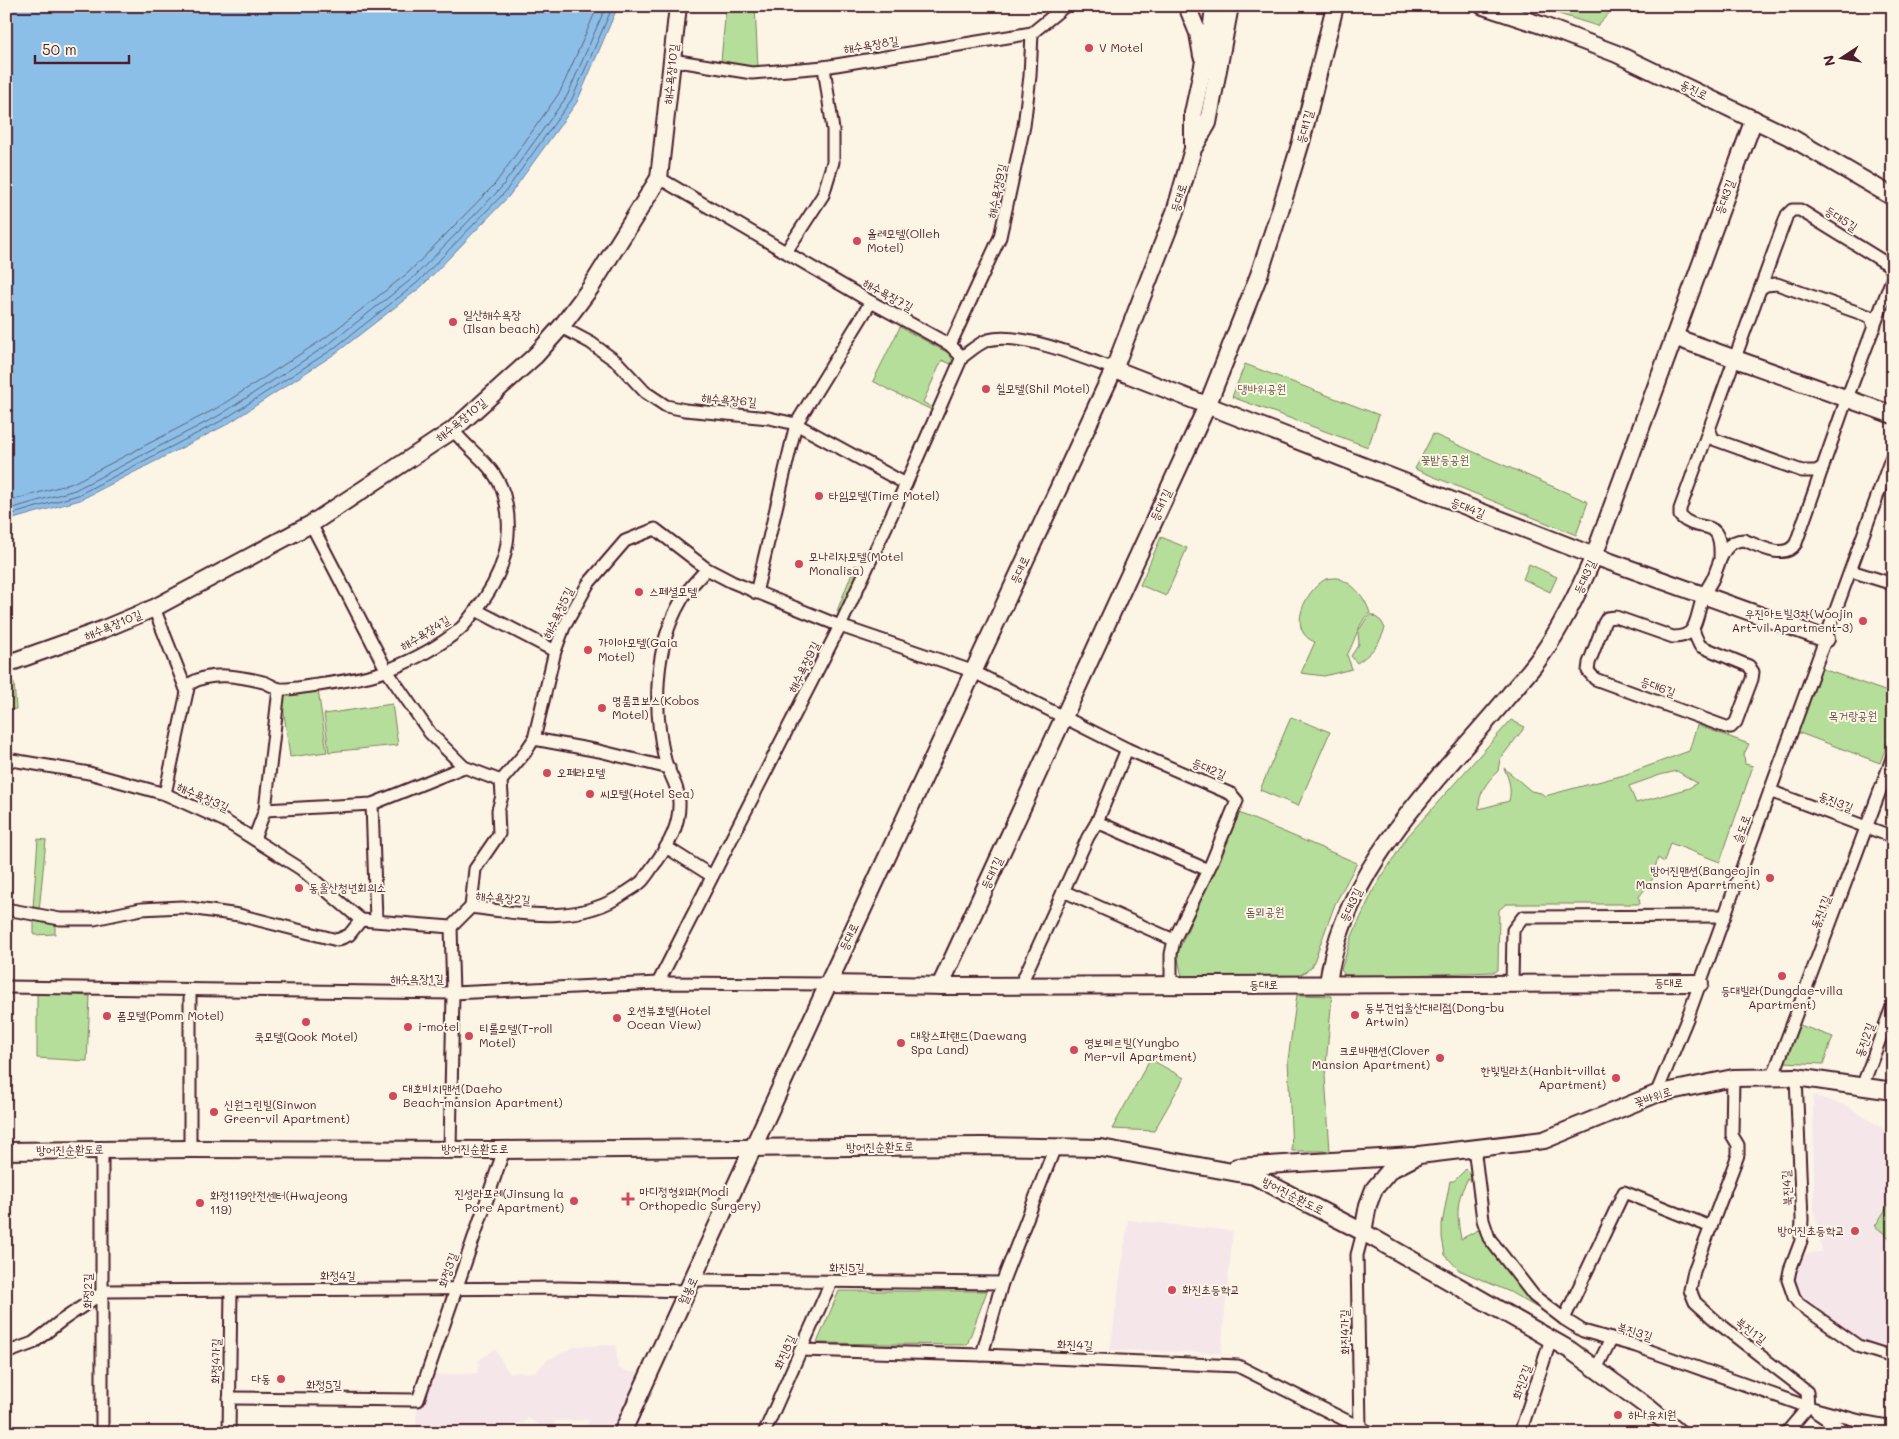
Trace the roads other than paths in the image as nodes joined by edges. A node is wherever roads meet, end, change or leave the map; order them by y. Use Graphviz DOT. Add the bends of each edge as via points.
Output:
graph roads {
  1 [pos="678,6"];
  2 [pos="1065,6"];
  3 [pos="1187,6"];
  4 [pos="1214,6"];
  5 [pos="1335,6"];
  6 [pos="1483,6"];
  7 [pos="1231,9"];
  8 [pos="1032,33"];
  9 [pos="672,60"];
  10 [pos="1204,66"];
  11 [pos="824,67"];
  12 [pos="1754,119"];
  13 [pos="1194,149"];
  14 [pos="660,178"];
  15 [pos="1893,197"];
  16 [pos="786,252"];
  17 [pos="1760,289"];
  18 [pos="871,302"];
  19 [pos="561,327"];
  20 [pos="1874,328"];
  21 [pos="1674,337"];
  22 [pos="950,345"];
  23 [pos="962,357"];
  24 [pos="1735,359"];
  25 [pos="1114,369"];
  26 [pos="1847,398"];
  27 [pos="1207,406"];
  28 [pos="1893,415"];
  29 [pos="796,424"];
  30 [pos="1709,428"];
  31 [pos="454,430"];
  32 [pos="1893,453"];
  33 [pos="1823,467"];
  34 [pos="1889,477"];
  35 [pos="906,484"];
  36 [pos="311,524"];
  37 [pos="1594,556"];
  38 [pos="1720,558"];
  39 [pos="707,569"];
  40 [pos="1851,571"];
  41 [pos="1893,584"];
  42 [pos="756,593"];
  43 [pos="1703,595"];
  44 [pos="154,608"];
  45 [pos="476,610"];
  46 [pos="840,626"];
  47 [pos="1693,628"];
  48 [pos="1826,638"];
  49 [pos="555,651"];
  50 [pos="6,664"];
  51 [pos="387,671"];
  52 [pos="972,671"];
  53 [pos="279,689"];
  54 [pos="187,692"];
  55 [pos="1064,716"];
  56 [pos="534,739"];
  57 [pos="1127,749"];
  58 [pos="1893,756"];
  59 [pos="6,759"];
  60 [pos="464,768"];
  61 [pos="669,768"];
  62 [pos="500,781"];
  63 [pos="1770,791"];
  64 [pos="164,794"];
  65 [pos="372,804"];
  66 [pos="264,810"];
  67 [pos="1097,822"];
  68 [pos="1867,828"];
  69 [pos="1893,837"];
  70 [pos="254,839"];
  71 [pos="666,847"];
  72 [pos="1208,870"];
  73 [pos="712,876"];
  74 [pos="1063,891"];
  75 [pos="471,907"];
  76 [pos="6,909"];
  77 [pos="1725,916"];
  78 [pos="361,920"];
  79 [pos="376,920"];
  80 [pos="451,927"];
  81 [pos="1174,940"];
  82 [pos="1700,983"];
  83 [pos="658,984"];
  84 [pos="828,984"];
  85 [pos="1328,984"];
  86 [pos="1512,984"];
  87 [pos="1171,985"];
  88 [pos="940,986"];
  89 [pos="1020,986"];
  90 [pos="6,987"];
  91 [pos="190,991"];
  92 [pos="453,993"];
  93 [pos="1893,1004"];
  94 [pos="1773,1076"];
  95 [pos="1796,1077"];
  96 [pos="1733,1078"];
  97 [pos="1862,1086"];
  98 [pos="1893,1091"];
  99 [pos="1656,1094"];
  100 [pos="1055,1147"];
  101 [pos="753,1148"];
  102 [pos="1474,1148"];
  103 [pos="190,1149"];
  104 [pos="102,1150"];
  105 [pos="450,1150"];
  106 [pos="504,1150"];
  107 [pos="6,1151"];
  108 [pos="1419,1155"];
  109 [pos="1214,1168"];
  110 [pos="1710,1227"];
  111 [pos="1364,1232"];
  112 [pos="831,1282"];
  113 [pos="1002,1283"];
  114 [pos="690,1285"];
  115 [pos="457,1289"];
  116 [pos="231,1290"];
  117 [pos="102,1293"];
  118 [pos="1564,1319"];
  119 [pos="1611,1339"];
  120 [pos="1551,1340"];
  121 [pos="800,1350"];
  122 [pos="6,1353"];
  123 [pos="982,1355"];
  124 [pos="1893,1357"];
  125 [pos="1596,1369"];
  126 [pos="229,1398"];
  127 [pos="418,1400"];
  128 [pos="1808,1407"];
  129 [pos="1893,1427"];
  130 [pos="1360,1430"];
  131 [pos="102,1433"];
  132 [pos="229,1433"];
  133 [pos="622,1433"];
  134 [pos="764,1433"];
  135 [pos="1372,1433"];
  136 [pos="1520,1433"];
  137 [pos="1679,1433"];
  138 [pos="1786,1433"];
  139 [pos="1846,1433"];
  1 -- 9 [label="street, 해수욕장10길"];
  2 -- 8 [label="street"];
  3 -- 10 [label="street" via="1198,33"];
  4 -- 10 [label="street"];
  5 -- 27 [label="street, 등대1길" via="1283,201 1258,276"];
  6 -- 12 [label="street, 동진로" via="1617,54"];
  7 -- 13 [label="street" via="1208,123"];
  8 -- 11 [label="street, 해수욕장8길"];
  8 -- 22 [label="street, 해수욕장9길" via="1024,126 1000,238"];
  9 -- 11 [label="street, 해수욕장8길" via="752,72"];
  9 -- 14 [label="street, 해수욕장10길"];
  10 -- 13 [label="street" via="1193,113"];
  11 -- 16 [label="street" via="833,130 833,162 823,195"];
  12 -- 15 [label="street, 동진로"];
  12 -- 21 [label="street, 등대3길"];
  13 -- 25 [label="street, 등대로" via="1175,212"];
  14 -- 16 [label="street, 해수욕장7길"];
  14 -- 19 [label="street, 해수욕장10길" via="592,287"];
  16 -- 18 [label="street, 해수욕장7길"];
  17 -- 20 [label="street" via="1777,284 1871,317"];
  17 -- 20 [label="street, 등대5길" via="1787,215 1792,210 1800,210 1889,265 1892,279"];
  17 -- 24 [label="street, 등대5길"];
  18 -- 22 [label="street, 해수욕장7길"];
  18 -- 29 [label="street"];
  19 -- 29 [label="street, 해수욕장6길" via="618,362 645,392 666,406"];
  19 -- 31 [label="street, 해수욕장10길" via="536,355"];
  20 -- 26 [label="street, 등대5길"];
  21 -- 24 [label="street"];
  21 -- 37 [label="street, 등대3길"];
  22 -- 23 [label="street, 해수욕장7길"];
  23 -- 25 [label="street" via="988,340 1010,339 1053,346"];
  23 -- 35 [label="street, 해수욕장9길"];
  24 -- 26 [label="street"];
  24 -- 30 [label="street, 등대5길"];
  25 -- 27 [label="street, 등대4길"];
  25 -- 52 [label="street, 등대로"];
  26 -- 28 [label="street"];
  26 -- 33 [label="street, 등대5길"];
  27 -- 37 [label="street, 등대4길"];
  27 -- 55 [label="street, 등대1길"];
  29 -- 35 [label="street, 해수욕장6길"];
  29 -- 42 [label="street"];
  30 -- 33 [label="street" via="1712,439 1802,472"];
  30 -- 38 [label="street, 등대5길" via="1680,516 1713,529 1718,535"];
  31 -- 36 [label="street, 해수욕장10길"];
  31 -- 45 [label="street, 해수욕장4길" via="494,474 504,494 508,520 507,548 499,575"];
  32 -- 34 [label="street, 슬도로"];
  33 -- 38 [label="street, 등대5길" via="1793,548 1780,552 1738,540 1728,546"];
  34 -- 40 [label="street, 슬도로"];
  35 -- 46 [label="street, 해수욕장9길"];
  36 -- 44 [label="street, 해수욕장10길"];
  36 -- 51 [label="street"];
  37 -- 43 [label="street, 등대4길"];
  37 -- 85 [label="street, 등대3길" via="1571,608 1541,657 1417,804 1367,874 1346,912 1330,959"];
  38 -- 43 [label="street, 등대5길"];
  39 -- 42 [label="street, 해수욕장5길"];
  39 -- 49 [label="street, 해수욕장5길" via="655,529 625,541 588,584 564,627"];
  39 -- 61 [label="street, 해수욕장2길" via="681,600 664,646 658,704"];
  40 -- 41 [label="street"];
  40 -- 48 [label="street, 슬도로"];
  42 -- 46 [label="street, 해수욕장5길"];
  43 -- 47 [label="street"];
  43 -- 48 [label="street, 등대4길"];
  44 -- 50 [label="street, 해수욕장10길"];
  44 -- 54 [label="street"];
  45 -- 49 [label="street"];
  45 -- 51 [label="street, 해수욕장4길" via="461,628 432,649"];
  46 -- 52 [label="street, 해수욕장5길"];
  46 -- 73 [label="street, 해수욕장9길"];
  47 -- 47 [label="street, 등대6길" via="1682,637 1673,637 1616,617 1607,618 1588,671 1595,679 1731,727 1736,722 1753,672 1749,666 1700,646"];
  48 -- 63 [label="street, 슬도로"];
  49 -- 56 [label="street, 해수욕장5길"];
  51 -- 53 [label="street, 해수욕장4길" via="331,683"];
  51 -- 60 [label="street" via="430,733"];
  52 -- 55 [label="street, 해수욕장5길"];
  52 -- 84 [label="street, 등대로"];
  53 -- 54 [label="street, 해수욕장4길" via="239,677 214,676 189,684"];
  53 -- 66 [label="street"];
  54 -- 64 [label="street"];
  55 -- 57 [label="street, 등대2길"];
  55 -- 88 [label="street, 등대1길"];
  56 -- 61 [label="street"];
  56 -- 62 [label="street, 해수욕장5길"];
  57 -- 67 [label="street"];
  57 -- 72 [label="street, 등대2길" via="1230,794 1237,801"];
  58 -- 68 [label="street, 동진1길"];
  59 -- 64 [label="street, 해수욕장3길" via="89,773"];
  60 -- 62 [label="street"];
  60 -- 65 [label="street"];
  61 -- 71 [label="street, 해수욕장2길" via="679,802 676,824"];
  62 -- 75 [label="street" via="499,834 475,869"];
  63 -- 68 [label="street, 동진3길"];
  63 -- 77 [label="street, 슬도로"];
  64 -- 70 [label="street, 해수욕장3길" via="225,821"];
  65 -- 66 [label="street"];
  65 -- 79 [label="street"];
  66 -- 70 [label="street"];
  67 -- 72 [label="street"];
  67 -- 74 [label="street"];
  68 -- 69 [label="street, 동진3길"];
  68 -- 94 [label="street, 동진1길"];
  70 -- 78 [label="street, 해수욕장3길" via="301,869"];
  71 -- 73 [label="street"];
  71 -- 75 [label="street, 해수욕장2길" via="642,881 614,901 589,910 564,916"];
  72 -- 81 [label="street, 등대2길"];
  73 -- 83 [label="street, 해수욕장9길"];
  74 -- 81 [label="street"];
  74 -- 89 [label="street"];
  75 -- 80 [label="street, 해수욕장2길"];
  76 -- 78 [label="street" via="60,919 94,919 141,909 182,907 239,915 337,940 349,935"];
  77 -- 82 [label="street, 슬도로"];
  77 -- 86 [label="street" via="1523,917 1513,930"];
  78 -- 79 [label="street"];
  79 -- 80 [label="street"];
  80 -- 92 [label="street"];
  81 -- 87 [label="street, 등대2길"];
  82 -- 86 [label="street, 등대로"];
  82 -- 99 [label="street, 슬도로"];
  83 -- 84 [label="street, 해수욕장1길"];
  83 -- 92 [label="street, 해수욕장1길"];
  84 -- 88 [label="street, 등대로"];
  84 -- 101 [label="street, 등대로"];
  85 -- 86 [label="street, 등대로"];
  85 -- 87 [label="street, 등대로"];
  87 -- 89 [label="street, 등대로"];
  88 -- 89 [label="street, 등대로"];
  90 -- 91 [label="street, 해수욕장1길"];
  91 -- 92 [label="street, 해수욕장1길"];
  91 -- 103 [label="street"];
  92 -- 105 [label="street"];
  93 -- 97 [label="street, 동진2길"];
  94 -- 95 [label="street, 꽃바위로"];
  94 -- 96 [label="street, 꽃바위로"];
  95 -- 97 [label="street, 꽃바위로"];
  95 -- 124 [label="street, 북진4길" via="1802,1219 1801,1241 1788,1280 1790,1288 1799,1304 1858,1346"];
  96 -- 99 [label="street, 꽃바위로"];
  96 -- 110 [label="street, 북진1길" via="1732,1135 1738,1145 1738,1156"];
  97 -- 98 [label="street, 꽃바위로"];
  99 -- 102 [label="street, 꽃바위로" via="1544,1140"];
  100 -- 101 [label="street, 방어진순환도로"];
  100 -- 109 [label="street, 방어진순환도로" via="1101,1148"];
  100 -- 113 [label="street"];
  101 -- 106 [label="street, 방어진순환도로"];
  101 -- 114 [label="street, 월봉로"];
  102 -- 108 [label="street, 꽃바위로"];
  102 -- 118 [label="street, 북진3길" via="1483,1220 1489,1238 1534,1296"];
  103 -- 104 [label="street, 방어진순환도로"];
  103 -- 105 [label="street, 방어진순환도로"];
  104 -- 107 [label="street, 방어진순환도로"];
  104 -- 117 [label="street, 화정2길"];
  105 -- 106 [label="street, 방어진순환도로"];
  106 -- 115 [label="street, 화정3길"];
  108 -- 109 [label="street, 꽃바위로"];
  108 -- 111 [label="street, 꽃바위로" via="1390,1170 1374,1189"];
  109 -- 111 [label="street, 방어진순환도로" via="1254,1176"];
  110 -- 118 [label="street" via="1624,1192"];
  110 -- 128 [label="street, 북진1길" via="1690,1290 1695,1302 1807,1392"];
  111 -- 120 [label="street, 방어진순환도로"];
  111 -- 130 [label="street, 화진4가길" via="1357,1255"];
  112 -- 113 [label="street, 화진5길"];
  112 -- 114 [label="street, 화진5길"];
  112 -- 121 [label="street, 화진8길"];
  113 -- 123 [label="street"];
  114 -- 115 [label="street, 화정4길"];
  114 -- 133 [label="street, 월봉로"];
  115 -- 116 [label="street, 화정4길"];
  115 -- 127 [label="street, 화정3길"];
  116 -- 117 [label="street, 화정4길"];
  116 -- 126 [label="street, 화정4가길"];
  117 -- 122 [label="street, 화정4길" via="33,1343"];
  117 -- 131 [label="street, 화정2길"];
  118 -- 119 [label="street, 북진3길" via="1583,1331"];
  119 -- 125 [label="street"];
  119 -- 128 [label="street, 북진3길"];
  120 -- 125 [label="street, 방어진순환도로"];
  120 -- 136 [label="street, 화진2길"];
  121 -- 123 [label="street, 화진4길"];
  121 -- 134 [label="street, 화진8길"];
  123 -- 130 [label="street, 화진4길" via="1238,1366"];
  125 -- 137 [label="street, 방어진순환도로"];
  126 -- 127 [label="street, 화정5길"];
  126 -- 132 [label="street, 화정4가길"];
  128 -- 129 [label="street, 북진3길"];
  128 -- 138 [label="street"];
  128 -- 139 [label="street"];
  130 -- 135 [label="street, 화진4길"];
}
